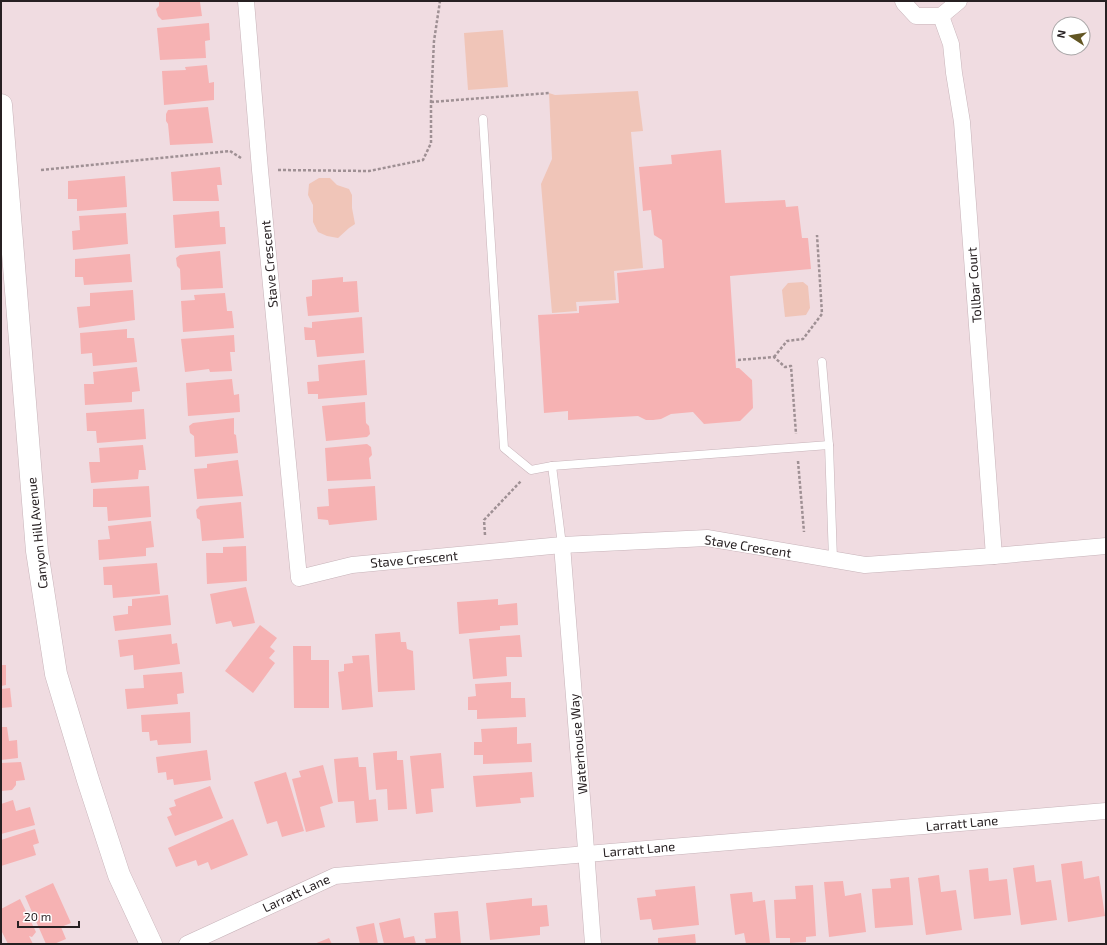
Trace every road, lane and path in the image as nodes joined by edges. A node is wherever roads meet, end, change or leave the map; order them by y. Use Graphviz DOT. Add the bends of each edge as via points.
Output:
graph roads {
  1 [pos="246,1"];
  2 [pos="440,1"];
  3 [pos="903,1"];
  4 [pos="959,1"];
  5 [pos="942,16"];
  6 [pos="549,93"];
  7 [pos="431,102"];
  8 [pos="1,105"];
  9 [pos="483,119"];
  10 [pos="41,170"];
  11 [pos="260,170"];
  12 [pos="817,235"];
  13 [pos="774,357"];
  14 [pos="738,360"];
  15 [pos="822,362"];
  16 [pos="829,445"];
  17 [pos="797,447"];
  18 [pos="552,466"];
  19 [pos="531,470"];
  20 [pos="804,532"];
  21 [pos="562,545"];
  22 [pos="1106,546"];
  23 [pos="487,552"];
  24 [pos="994,556"];
  25 [pos="833,559"];
  26 [pos="1106,811"];
  27 [pos="587,854"];
  28 [pos="151,944"];
  29 [pos="187,944"];
  30 [pos="593,944"];
  1 -- 11 [label="street, Stave Crescent"];
  2 -- 7 [label="path" via="434,41"];
  3 -- 5 [label="street" via="916,16"];
  4 -- 5 [label="street"];
  5 -- 24 [label="street, Tollbar Court" via="951,44 962,122"];
  6 -- 7 [label="path"];
  7 -- 11 [label="path" via="431,143 423,160 369,170"];
  8 -- 28 [label="street, Canyon Hill Avenue" via="37,551 56,674 119,875"];
  9 -- 19 [label="lane" via="504,448"];
  10 -- 11 [label="path" via="230,151"];
  11 -- 23 [label="street, Stave Crescent" via="299,578 352,565"];
  12 -- 13 [label="path" via="822,314 803,340 787,341"];
  13 -- 14 [label="path"];
  13 -- 17 [label="path" via="785,367 791,366"];
  15 -- 16 [label="lane"];
  16 -- 17 [label="lane"];
  16 -- 25 [label="lane"];
  17 -- 18 [label="lane"];
  17 -- 20 [label="path"];
  18 -- 19 [label="lane"];
  18 -- 21 [label="lane"];
  19 -- 23 [label="path" via="484,520"];
  21 -- 23 [label="street, Stave Crescent"];
  21 -- 25 [label="street, Stave Crescent" via="707,538"];
  21 -- 27 [label="street, Waterhouse Way"];
  22 -- 24 [label="street, Stave Crescent"];
  24 -- 25 [label="street, Stave Crescent" via="865,565"];
  26 -- 27 [label="street, Larratt Lane"];
  27 -- 29 [label="street, Larratt Lane" via="335,876"];
  27 -- 30 [label="street, Waterhouse Way"];
}
